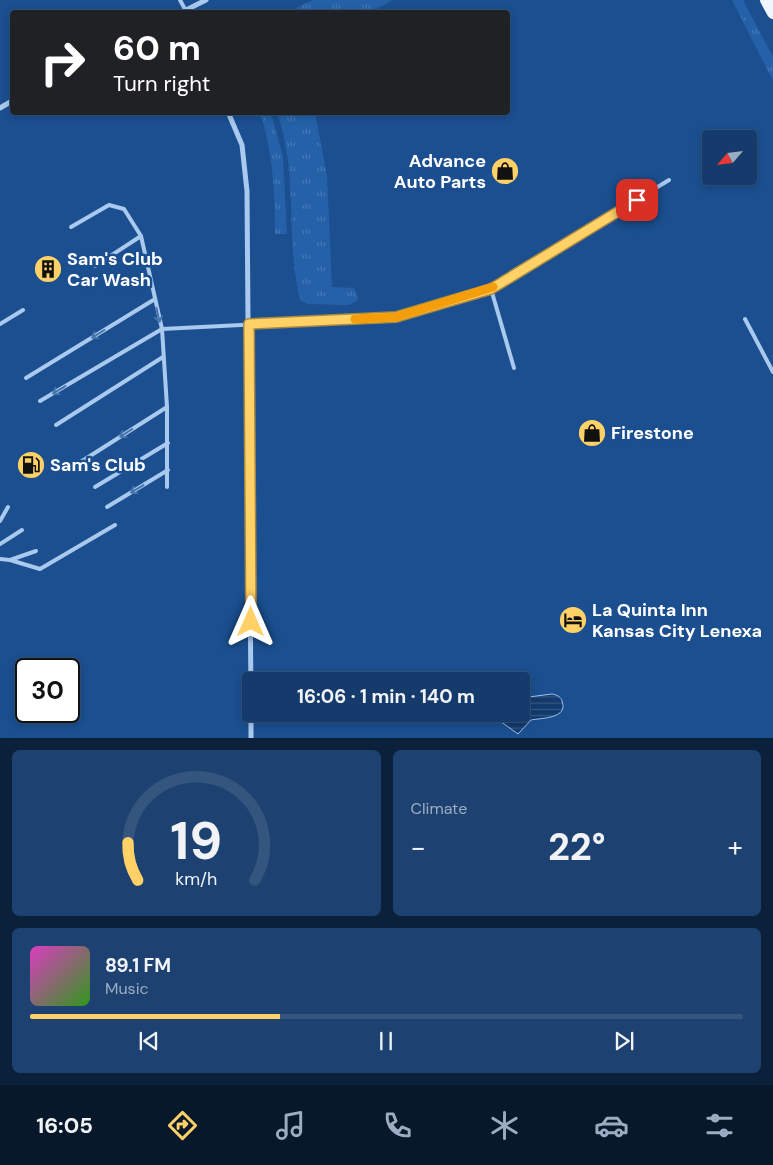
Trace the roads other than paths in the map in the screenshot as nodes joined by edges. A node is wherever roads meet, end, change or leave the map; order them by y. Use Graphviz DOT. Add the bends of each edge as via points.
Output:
graph roads {
  1 [pos="206,0"];
  2 [pos="766,0"];
  3 [pos="188,10"];
  4 [pos="773,13"];
  5 [pos="229,115"];
  6 [pos="669,180"];
  7 [pos="71,227"];
  8 [pos="141,236"];
  9 [pos="95,266"];
  10 [pos="491,289"];
  11 [pos="155,299"];
  12 [pos="23,310"];
  13 [pos="744,319"];
  14 [pos="0,324"];
  15 [pos="249,324"];
  16 [pos="162,329"];
  17 [pos="163,356"];
  18 [pos="514,368"];
  19 [pos="773,372"];
  20 [pos="26,378"];
  21 [pos="40,401"];
  22 [pos="167,407"];
  23 [pos="56,425"];
  24 [pos="168,443"];
  25 [pos="79,463"];
  26 [pos="168,470"];
  27 [pos="94,487"];
  28 [pos="167,487"];
  29 [pos="8,507"];
  30 [pos="107,507"];
  31 [pos="0,521"];
  32 [pos="115,525"];
  33 [pos="22,530"];
  34 [pos="0,544"];
  35 [pos="36,551"];
  36 [pos="0,559"];
  37 [pos="10,560"];
  38 [pos="251,672"];
  39 [pos="251,722"];
  40 [pos="251,738"];
  1 -- 3 [label="street"];
  2 -- 4 [label="main road"];
  5 -- 15 [label="street" via="242,145 247,191"];
  6 -- 10 [label="lane"];
  7 -- 8 [label="lane" via="109,205 124,209"];
  8 -- 9 [label="lane"];
  8 -- 11 [label="lane"];
  10 -- 15 [label="lane" via="396,317"];
  10 -- 18 [label="lane"];
  11 -- 16 [label="lane, one-way"];
  11 -- 20 [label="lane, one-way"];
  12 -- 14 [label="lane"];
  13 -- 19 [label="lane"];
  15 -- 16 [label="lane"];
  15 -- 38 [label="street"];
  16 -- 17 [label="lane"];
  16 -- 21 [label="lane, one-way"];
  17 -- 22 [label="lane"];
  17 -- 23 [label="lane"];
  22 -- 24 [label="lane"];
  22 -- 25 [label="lane, one-way"];
  24 -- 26 [label="lane"];
  24 -- 27 [label="lane"];
  26 -- 28 [label="lane"];
  26 -- 30 [label="lane, one-way"];
  29 -- 31 [label="lane"];
  32 -- 37 [label="lane" via="40,569"];
  33 -- 34 [label="lane"];
  35 -- 37 [label="lane"];
  36 -- 37 [label="lane"];
  39 -- 40 [label="street"];
}
